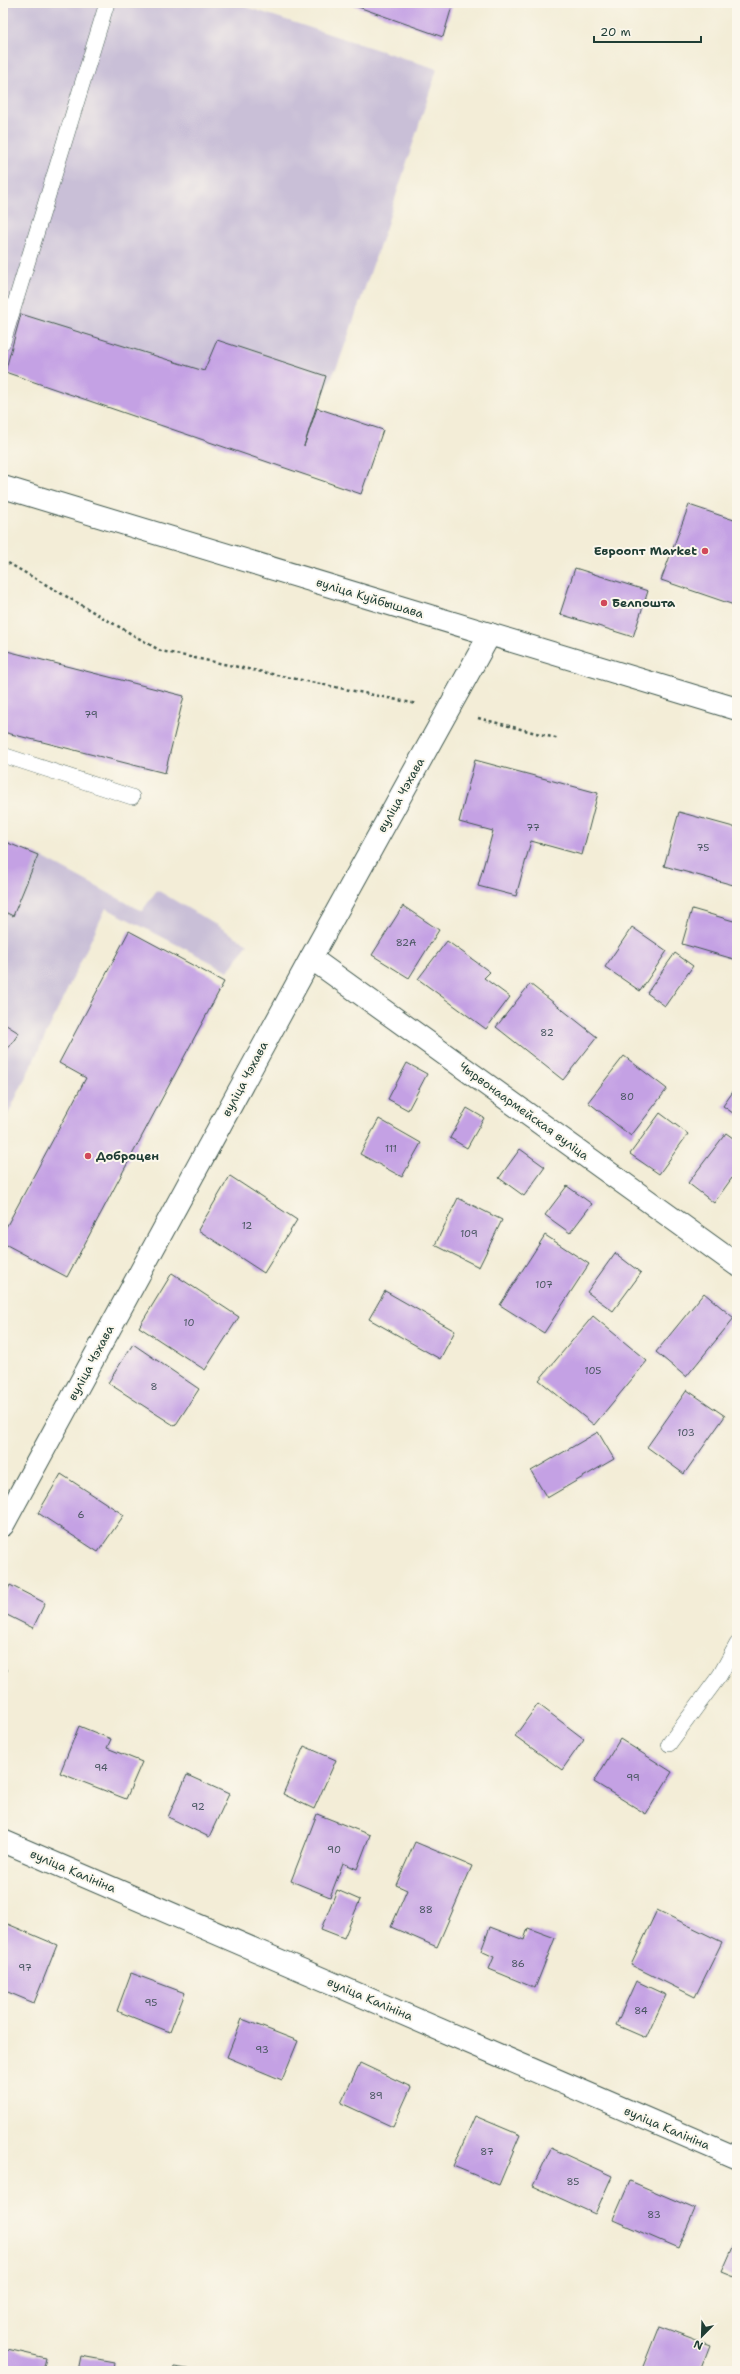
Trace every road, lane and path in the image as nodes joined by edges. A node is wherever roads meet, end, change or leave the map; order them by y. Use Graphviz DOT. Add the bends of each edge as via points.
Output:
graph roads {
  1 [pos="107,3"];
  2 [pos="3,342"];
  3 [pos="3,487"];
  4 [pos="3,560"];
  5 [pos="490,634"];
  6 [pos="737,709"];
  7 [pos="448,710"];
  8 [pos="559,739"];
  9 [pos="3,755"];
  10 [pos="132,797"];
  11 [pos="311,958"];
  12 [pos="737,1265"];
  13 [pos="3,1525"];
  14 [pos="737,1644"];
  15 [pos="669,1744"];
  16 [pos="3,1840"];
  17 [pos="737,2158"];
  1 -- 2 [label="lane"];
  3 -- 5 [label="street, вуліца Куйбышава"];
  4 -- 7 [label="path" via="161,651"];
  5 -- 6 [label="street, вуліца Куйбышава"];
  5 -- 7 [label="street, вуліца Чэхава"];
  7 -- 8 [label="path"];
  7 -- 11 [label="street, вуліца Чэхава"];
  9 -- 10 [label="lane"];
  11 -- 12 [label="street, Чырвонаармейская вуліца"];
  11 -- 13 [label="street, вуліца Чэхава"];
  14 -- 15 [label="lane" via="720,1675"];
  16 -- 17 [label="street, вуліца Калініна"];
}
